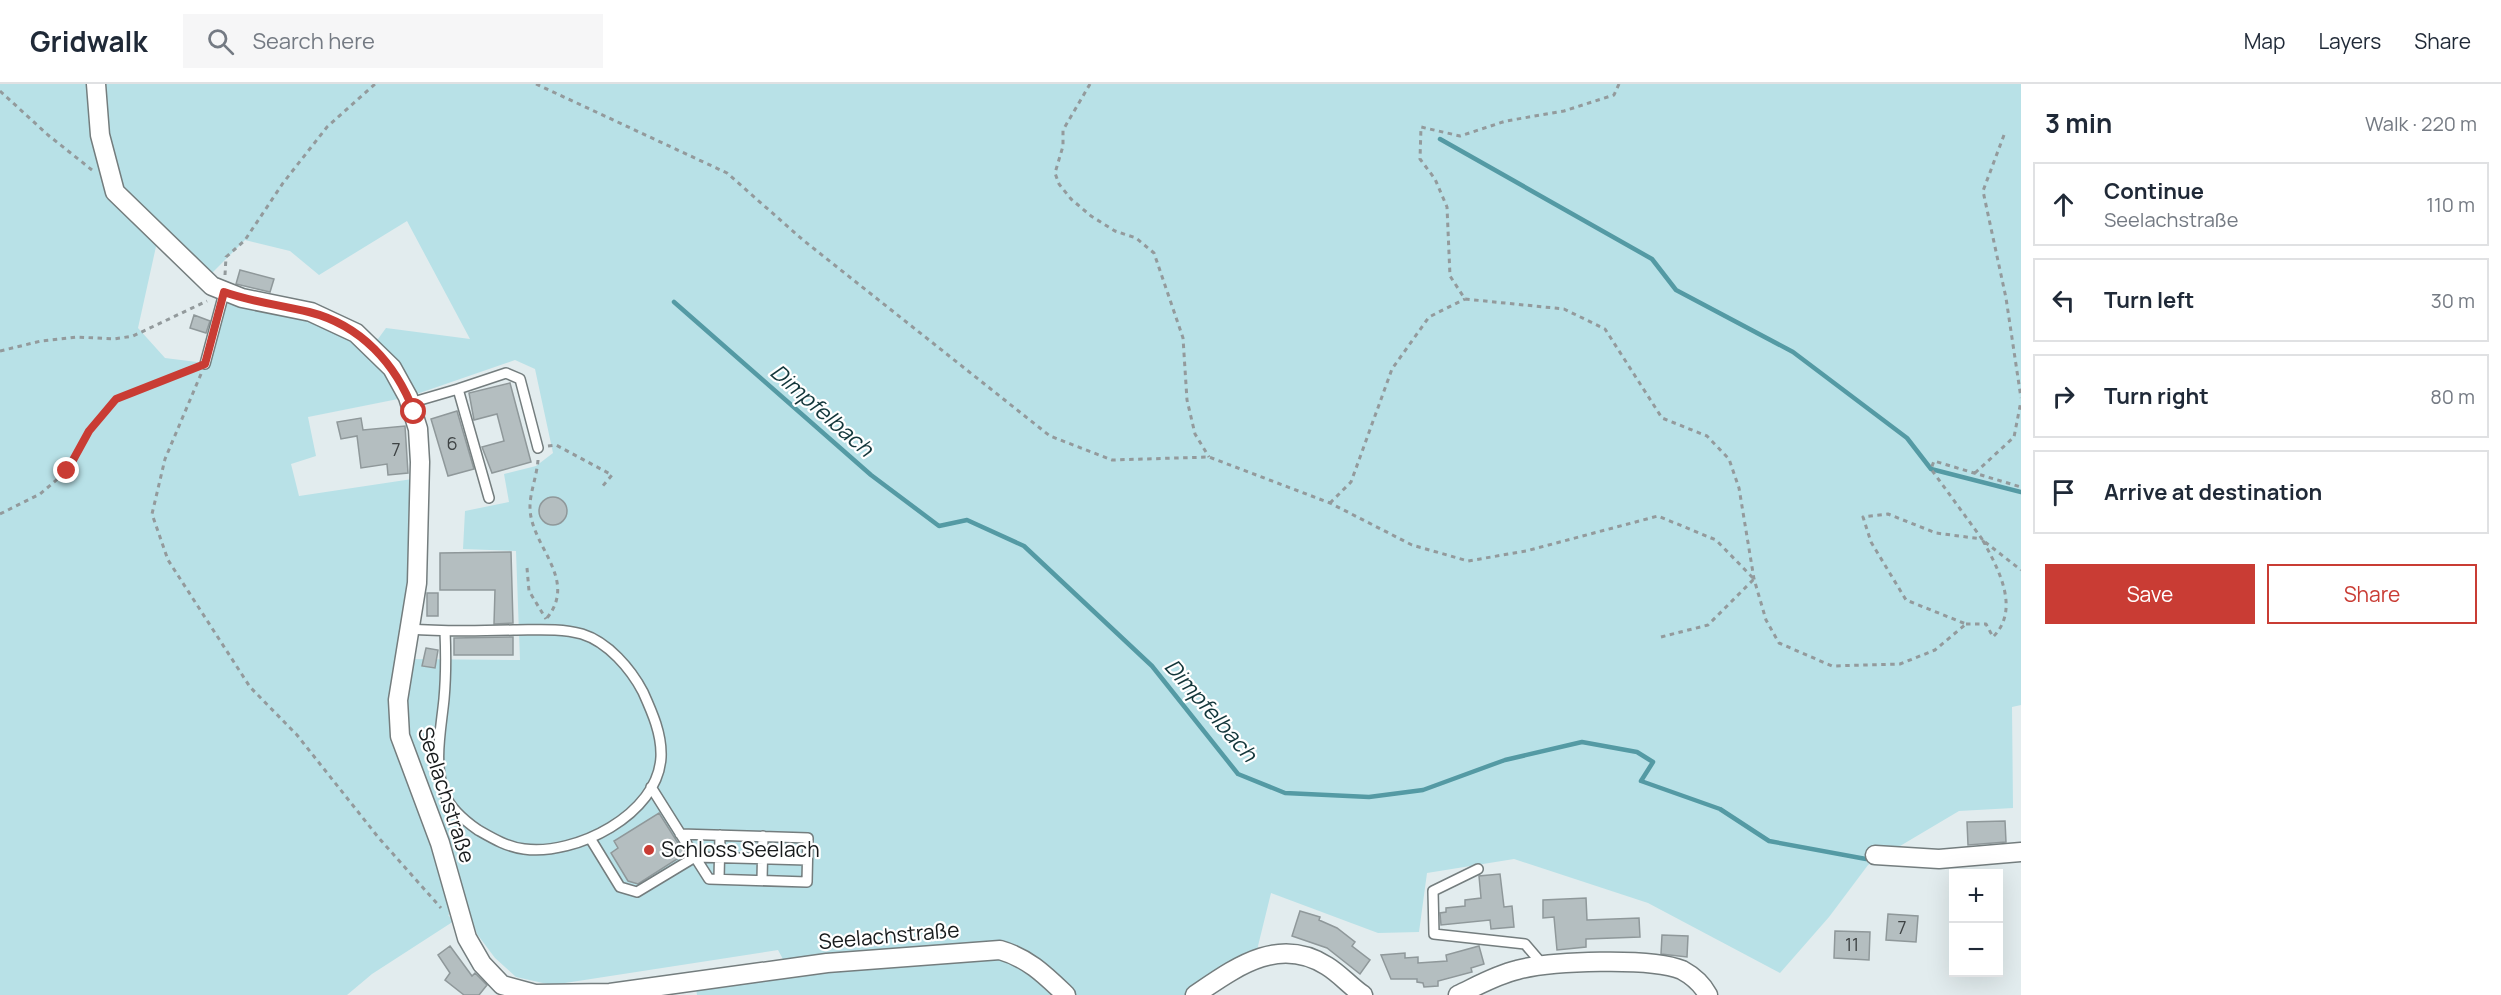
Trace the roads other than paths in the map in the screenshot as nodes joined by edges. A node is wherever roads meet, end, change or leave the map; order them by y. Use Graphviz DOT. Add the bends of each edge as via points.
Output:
graph roads {
  1 [pos="96,84"];
  2 [pos="224,292"];
  3 [pos="205,364"];
  4 [pos="458,389"];
  5 [pos="411,403"];
  6 [pos="538,448"];
  7 [pos="489,498"];
  8 [pos="410,629"];
  9 [pos="445,631"];
  10 [pos="651,787"];
  11 [pos="681,834"];
  12 [pos="720,835"];
  13 [pos="763,836"];
  14 [pos="590,838"];
  15 [pos="2021,852"];
  16 [pos="1875,855"];
  17 [pos="695,857"];
  18 [pos="719,858"];
  19 [pos="762,859"];
  20 [pos="807,860"];
  21 [pos="1478,869"];
  22 [pos="719,879"];
  23 [pos="762,880"];
  24 [pos="1543,965"];
  25 [pos="1066,995"];
  26 [pos="1196,995"];
  27 [pos="1363,995"];
  28 [pos="1458,995"];
  29 [pos="1708,995"];
  1 -- 2 [label="street, Seelachstraße" via="100,135 115,192 201,278"];
  2 -- 3 [label="lane"];
  2 -- 5 [label="street, Seelachstraße" via="311,312 342,325 381,355"];
  4 -- 5 [label="lane"];
  4 -- 6 [label="lane" via="506,372 519,379"];
  4 -- 7 [label="lane"];
  5 -- 8 [label="street, Seelachstraße" via="420,462 417,583"];
  8 -- 9 [label="lane"];
  8 -- 25 [label="street, Seelachstraße" via="398,700 400,736 440,843 467,938 482,964 502,985 535,994 610,993 827,963 1000,950 1035,965"];
  9 -- 10 [label="lane" via="551,629 583,635 604,646 635,676 655,718 659,764"];
  9 -- 14 [label="lane" via="444,698 438,745 445,795 456,812 496,841 523,849 556,850"];
  10 -- 11 [label="lane"];
  10 -- 14 [label="lane" via="617,823"];
  11 -- 12 [label="lane"];
  11 -- 17 [label="lane"];
  12 -- 13 [label="lane"];
  12 -- 18 [label="lane"];
  13 -- 19 [label="lane"];
  13 -- 20 [label="lane" via="808,838"];
  14 -- 17 [label="lane" via="620,887 637,892"];
  15 -- 16 [label="street" via="1939,859"];
  17 -- 18 [label="lane"];
  17 -- 22 [label="lane" via="709,879"];
  18 -- 19 [label="lane"];
  18 -- 22 [label="lane"];
  19 -- 20 [label="lane"];
  19 -- 23 [label="lane"];
  20 -- 23 [label="lane" via="807,882"];
  21 -- 24 [label="lane" via="1433,891 1434,934 1525,944"];
  22 -- 23 [label="lane"];
  24 -- 28 [label="street" via="1502,975"];
  24 -- 29 [label="street" via="1642,964 1675,968 1697,980"];
  26 -- 27 [label="street" via="1242,963 1279,953 1304,956 1326,965"];
}
